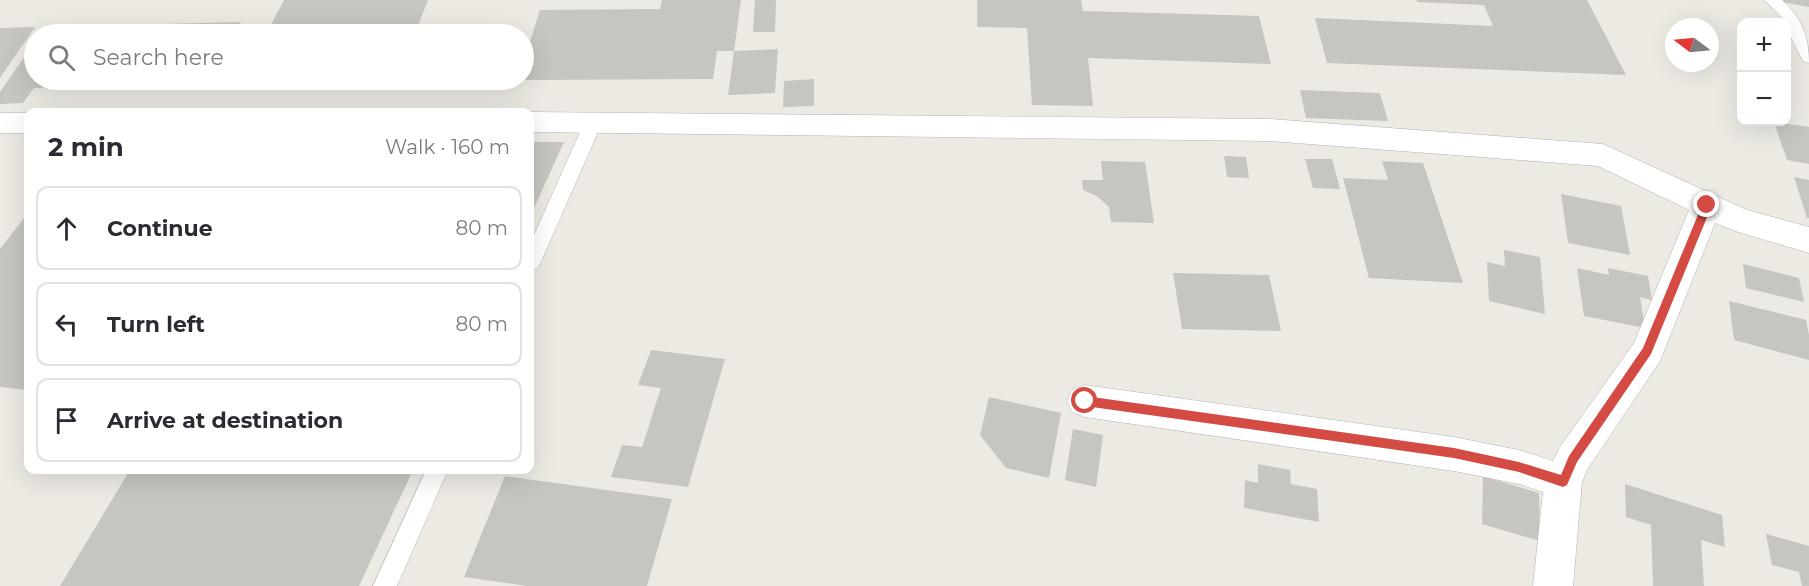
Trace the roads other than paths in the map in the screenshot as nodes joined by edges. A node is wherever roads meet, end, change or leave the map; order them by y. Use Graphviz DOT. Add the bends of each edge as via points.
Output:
graph roads {
  1 [pos="1773,0"];
  2 [pos="1809,57"];
  3 [pos="534,122"];
  4 [pos="0,123"];
  5 [pos="24,123"];
  6 [pos="593,123"];
  7 [pos="1707,205"];
  8 [pos="1809,240"];
  9 [pos="534,255"];
  10 [pos="1085,401"];
  11 [pos="435,474"];
  12 [pos="1563,482"];
  13 [pos="385,586"];
  14 [pos="1553,586"];
  1 -- 2 [label="lane" via="1787,13"];
  3 -- 6 [label="street"];
  4 -- 5 [label="street"];
  6 -- 7 [label="street" via="1270,130 1603,155"];
  6 -- 9 [label="lane"];
  7 -- 8 [label="street" via="1738,219"];
  7 -- 12 [label="street" via="1647,351 1573,459"];
  10 -- 12 [label="street" via="1454,453 1519,467"];
  11 -- 13 [label="lane"];
  12 -- 14 [label="street"];
}
